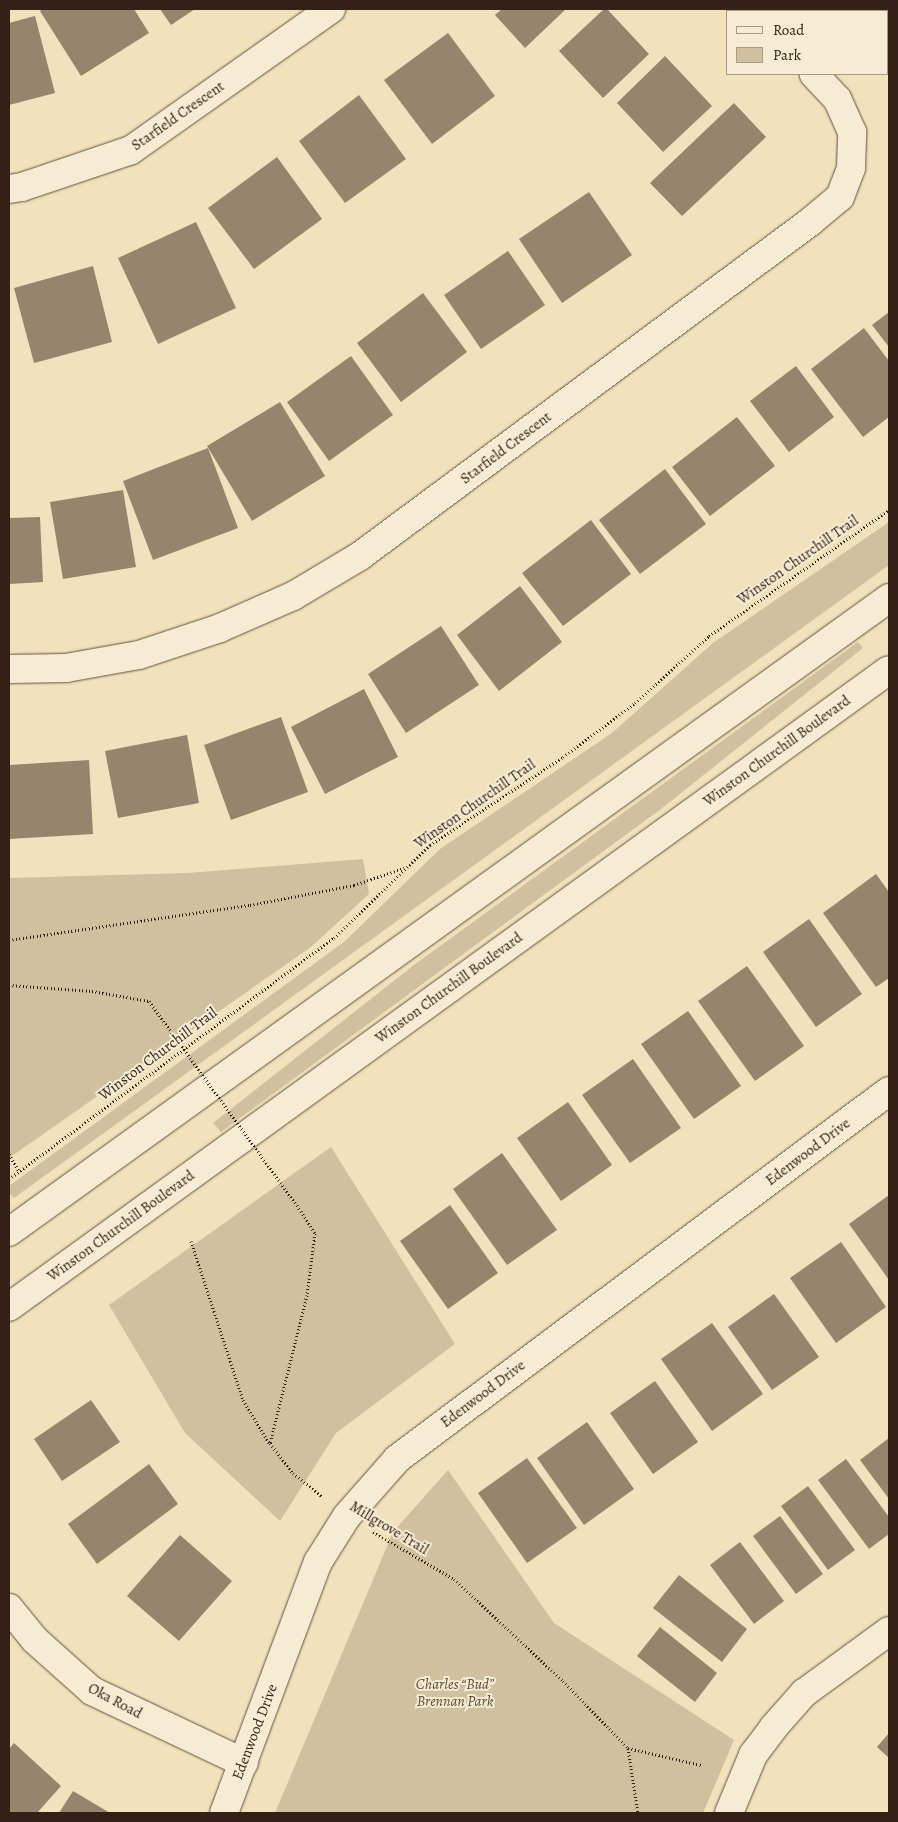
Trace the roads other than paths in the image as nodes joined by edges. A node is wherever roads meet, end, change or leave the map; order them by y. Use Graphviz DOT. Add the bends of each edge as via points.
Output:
graph roads {
  1 [pos="331,9"];
  2 [pos="815,75"];
  3 [pos="9,189"];
  4 [pos="889,598"];
  5 [pos="9,669"];
  6 [pos="889,670"];
  7 [pos="889,1091"];
  8 [pos="9,1232"];
  9 [pos="9,1307"];
  10 [pos="9,1608"];
  11 [pos="889,1631"];
  12 [pos="244,1763"];
  13 [pos="224,1813"];
  14 [pos="729,1813"];
  1 -- 3 [label="street, Starfield Crescent" via="131,150"];
  2 -- 5 [label="street, Starfield Crescent" via="837,99 852,132 851,168 840,197 360,556 293,596 220,628 139,655 66,668"];
  4 -- 8 [label="street"];
  6 -- 9 [label="street, Winston Churchill Boulevard"];
  7 -- 12 [label="street, Edenwood Drive" via="397,1459 346,1516 318,1562"];
  10 -- 12 [label="street, Oka Road" via="35,1640 92,1691"];
  11 -- 14 [label="street" via="804,1693 773,1728 753,1755"];
  12 -- 13 [label="street, Edenwood Drive"];
}
